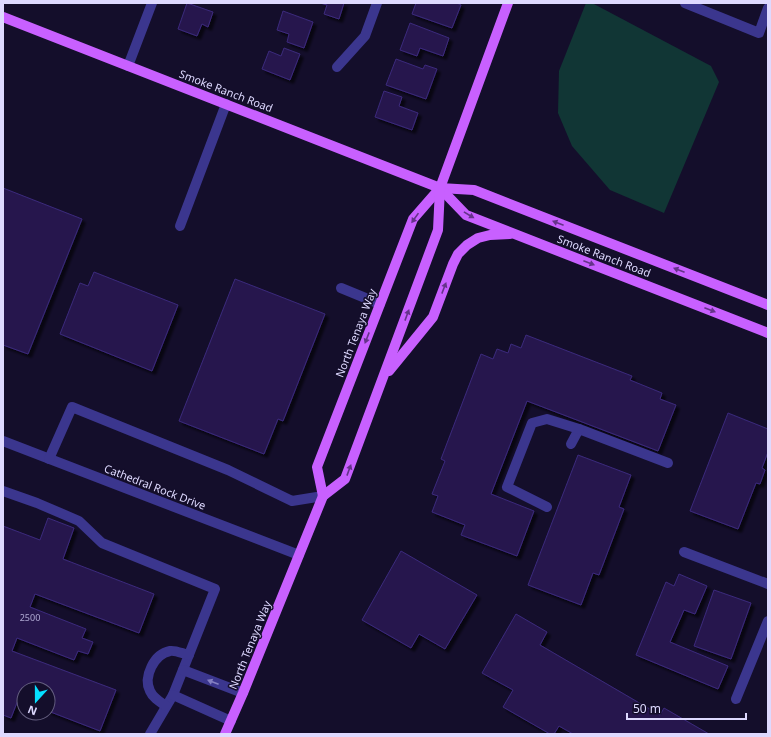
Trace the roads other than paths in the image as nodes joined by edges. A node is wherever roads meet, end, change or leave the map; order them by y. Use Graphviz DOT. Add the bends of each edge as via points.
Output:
graph roads {
  1 [pos="152,3"];
  2 [pos="377,3"];
  3 [pos="508,3"];
  4 [pos="686,3"];
  5 [pos="768,8"];
  6 [pos="3,17"];
  7 [pos="763,35"];
  8 [pos="128,66"];
  9 [pos="337,67"];
  10 [pos="226,104"];
  11 [pos="440,188"];
  12 [pos="180,226"];
  13 [pos="514,233"];
  14 [pos="341,288"];
  15 [pos="380,304"];
  16 [pos="768,305"];
  17 [pos="768,333"];
  18 [pos="384,377"];
  19 [pos="579,429"];
  20 [pos="3,441"];
  21 [pos="571,444"];
  22 [pos="49,459"];
  23 [pos="668,463"];
  24 [pos="3,491"];
  25 [pos="322,496"];
  26 [pos="547,507"];
  27 [pos="684,552"];
  28 [pos="299,555"];
  29 [pos="768,584"];
  30 [pos="768,621"];
  31 [pos="189,655"];
  32 [pos="183,670"];
  33 [pos="243,693"];
  34 [pos="173,695"];
  35 [pos="736,699"];
  36 [pos="166,706"];
  37 [pos="231,721"];
  38 [pos="150,734"];
  39 [pos="225,734"];
  1 -- 8 [label="street"];
  2 -- 9 [label="street" via="365,36"];
  3 -- 11 [label="main road, North Tenaya Way"];
  4 -- 7 [label="street"];
  5 -- 7 [label="street"];
  6 -- 8 [label="main road, Smoke Ranch Road"];
  8 -- 10 [label="main road, Smoke Ranch Road"];
  10 -- 11 [label="main road, Smoke Ranch Road"];
  10 -- 12 [label="street"];
  11 -- 13 [label="main road, Smoke Ranch Road, one-way" via="466,215"];
  11 -- 15 [label="main road, North Tenaya Way, one-way" via="413,219"];
  16 -- 11 [label="main road, Smoke Ranch Road, one-way" via="474,190"];
  18 -- 11 [label="main road, North Tenaya Way, one-way" via="438,230"];
  13 -- 17 [label="main road, Smoke Ranch Road, one-way"];
  18 -- 13 [label="main road, one-way" via="433,317 458,254 478,238"];
  14 -- 15 [label="street"];
  15 -- 25 [label="main road, North Tenaya Way, one-way" via="317,467"];
  25 -- 18 [label="main road, North Tenaya Way, one-way" via="346,479"];
  19 -- 21 [label="street"];
  19 -- 23 [label="street"];
  19 -- 26 [label="street" via="547,419 532,423 507,487"];
  20 -- 22 [label="street, Cathedral Rock Drive"];
  22 -- 25 [label="street" via="72,407 228,470 292,501"];
  22 -- 28 [label="street, Cathedral Rock Drive"];
  24 -- 31 [label="street" via="79,521 102,542 215,588"];
  25 -- 28 [label="main road, North Tenaya Way"];
  27 -- 29 [label="street"];
  28 -- 33 [label="main road, North Tenaya Way"];
  30 -- 35 [label="street"];
  31 -- 32 [label="street"];
  31 -- 36 [label="street" via="170,651 161,655 150,669 147,683 150,692"];
  33 -- 32 [label="street, one-way"];
  32 -- 34 [label="street"];
  33 -- 37 [label="main road, North Tenaya Way"];
  34 -- 36 [label="street"];
  34 -- 37 [label="street"];
  36 -- 38 [label="street"];
  37 -- 39 [label="main road, North Tenaya Way"];
}
